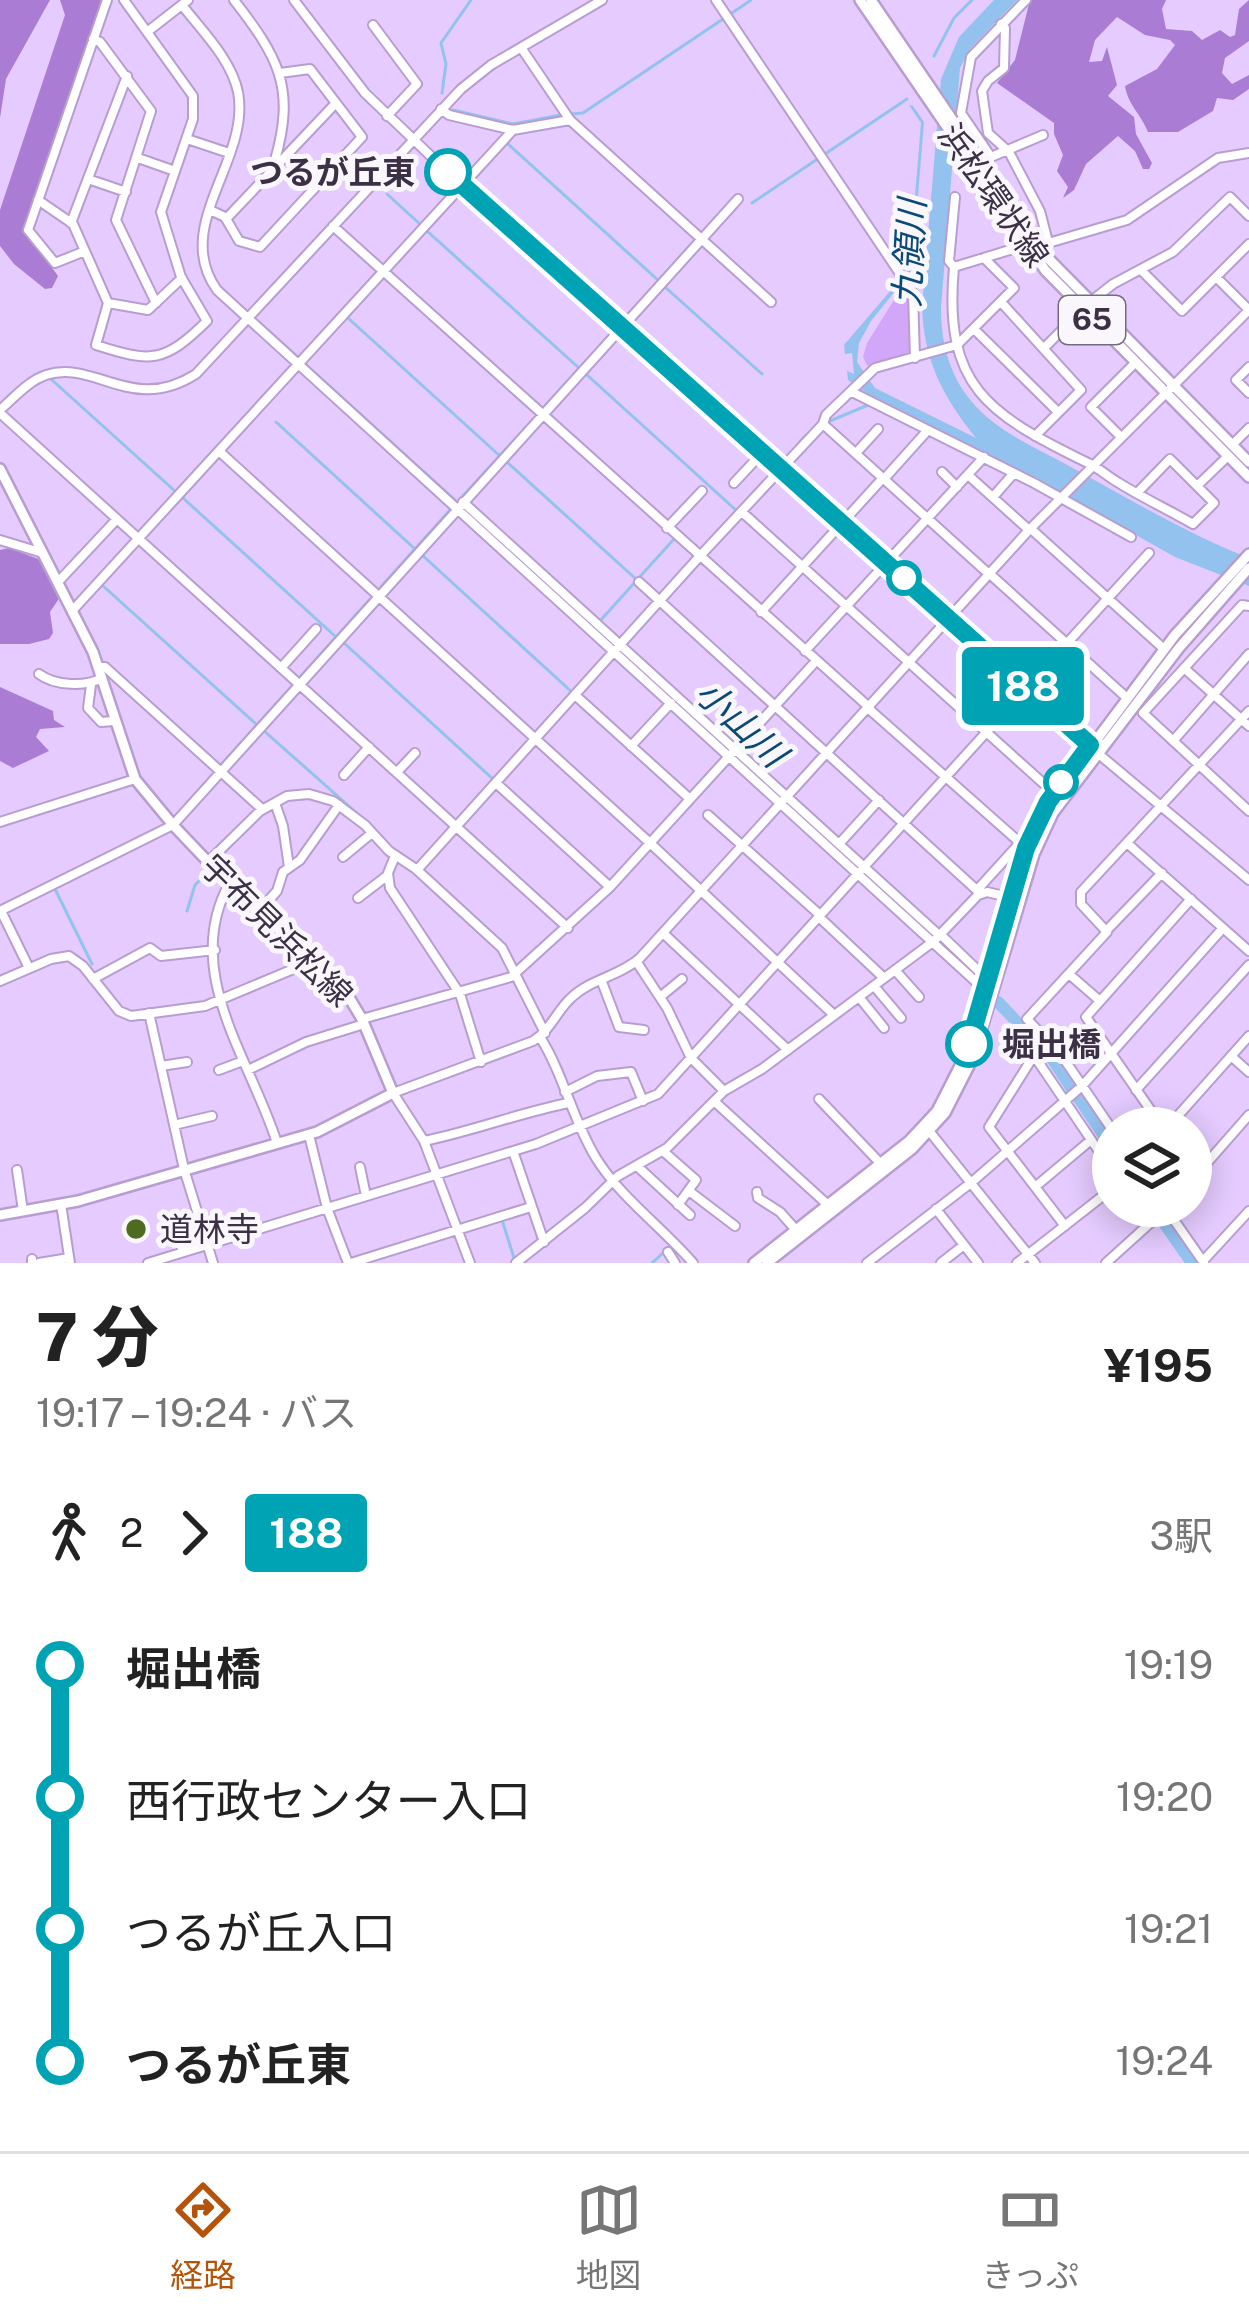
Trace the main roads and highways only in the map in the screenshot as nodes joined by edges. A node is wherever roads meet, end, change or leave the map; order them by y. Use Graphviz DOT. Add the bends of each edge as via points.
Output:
graph roads {
  1 [pos="860,0"];
  2 [pos="872,0"];
  3 [pos="1037,244"];
  4 [pos="1086,307"];
  5 [pos="1169,390"];
  6 [pos="1230,450"];
  7 [pos="1249,462"];
  8 [pos="0,469"];
  9 [pos="1249,476"];
  10 [pos="1249,554"];
  11 [pos="1249,568"];
  12 [pos="1228,582"];
  13 [pos="1094,748"];
  14 [pos="1016,898"];
  15 [pos="0,1215"];
  16 [pos="754,1263"];
  17 [pos="767,1263"];
  1 -- 3 [label="main road, 浜松環状線 / 65" via="957,145"];
  2 -- 3 [label="main road, 浜松環状線 / 65"];
  3 -- 4 [label="main road, 浜松環状線 / 65"];
  4 -- 5 [label="main road, 浜松環状線 / 65"];
  4 -- 5 [label="main road, 浜松環状線 / 65"];
  5 -- 6 [label="main road, 浜松環状線 / 65"];
  6 -- 7 [label="main road, 浜松環状線 / 65"];
  6 -- 9 [label="main road, 浜松環状線 / 65"];
  8 -- 15 [label="main road, 宇布見浜松線" via="100,673 135,779 229,884 344,989 393,1093 309,1135"];
  10 -- 12 [label="main road"];
  11 -- 12 [label="main road"];
  12 -- 13 [label="main road"];
  12 -- 13 [label="main road" via="1164,649"];
  13 -- 14 [label="main road" via="1053,813"];
  13 -- 14 [label="main road" via="1022,846"];
  14 -- 16 [label="main road" via="948,1094 917,1134"];
  14 -- 17 [label="main road" via="969,1069 952,1102 930,1132"];
}
